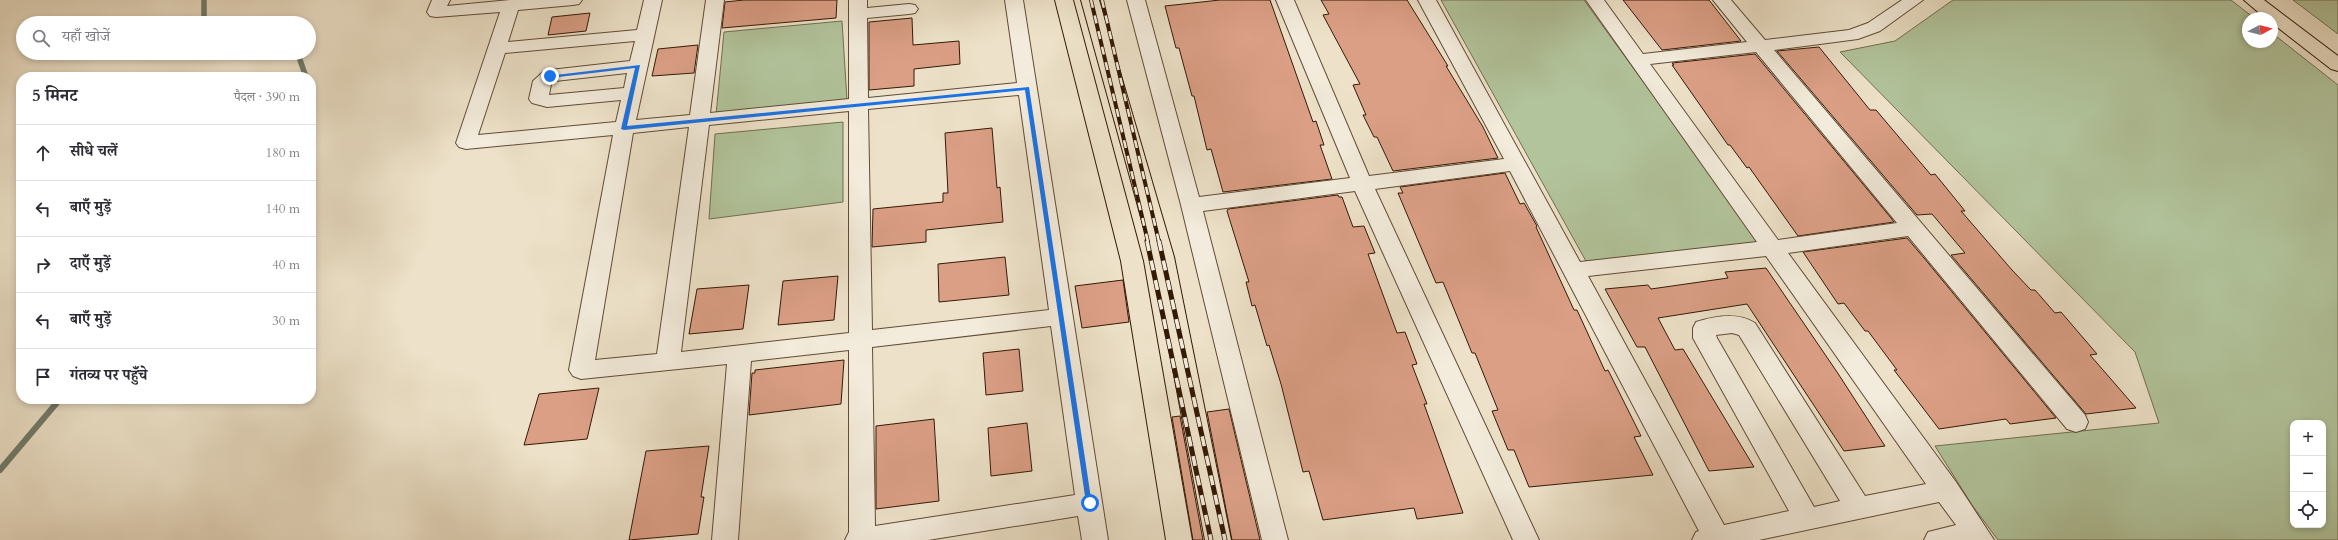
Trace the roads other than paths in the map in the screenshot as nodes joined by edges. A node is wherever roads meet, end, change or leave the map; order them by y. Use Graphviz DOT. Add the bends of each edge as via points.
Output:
graph roads {
  1 [pos="441,0"];
  2 [pos="573,0"];
  3 [pos="653,0"];
  4 [pos="715,0"];
  5 [pos="1014,0"];
  6 [pos="1064,0"];
  7 [pos="1090,0"];
  8 [pos="1136,0"];
  9 [pos="1285,0"];
  10 [pos="1427,0"];
  11 [pos="1595,0"];
  12 [pos="1722,0"];
  13 [pos="1914,0"];
  14 [pos="2253,0"];
  15 [pos="511,5"];
  16 [pos="858,7"];
  17 [pos="910,9"];
  18 [pos="645,35"];
  19 [pos="1759,44"];
  20 [pos="498,48"];
  21 [pos="1637,60"];
  22 [pos="638,66"];
  23 [pos="2338,66"];
  24 [pos="1027,88"];
  25 [pos="632,93"];
  26 [pos="859,105"];
  27 [pos="699,121"];
  28 [pos="624,129"];
  29 [pos="1516,164"];
  30 [pos="1362,182"];
  31 [pos="1191,205"];
  32 [pos="1913,228"];
  33 [pos="1772,248"];
  34 [pos="1574,270"];
  35 [pos="1062,317"];
  36 [pos="860,340"];
  37 [pos="740,354"];
  38 [pos="668,362"];
  39 [pos="2076,422"];
  40 [pos="1947,490"];
  41 [pos="1090,503"];
  42 [pos="1858,508"];
  43 [pos="1807,519"];
  44 [pos="1978,537"];
  45 [pos="1713,539"];
  46 [pos="725,540"];
  47 [pos="860,540"];
  48 [pos="1095,540"];
  49 [pos="1179,540"];
  50 [pos="1218,540"];
  51 [pos="1275,540"];
  52 [pos="1526,540"];
  53 [pos="1937,540"];
  1 -- 15 [label="street" via="436,12"];
  2 -- 15 [label="street"];
  3 -- 18 [label="street"];
  4 -- 27 [label="street"];
  5 -- 24 [label="street"];
  6 -- 49 [label="main road" via="1132,261"];
  7 -- 50 [label="main road" via="1163,257"];
  8 -- 31 [label="street"];
  9 -- 30 [label="street"];
  10 -- 29 [label="street"];
  11 -- 21 [label="street"];
  12 -- 19 [label="street"];
  13 -- 19 [label="street" via="1874,26 1852,35"];
  14 -- 23 [label="main road"];
  15 -- 20 [label="street"];
  16 -- 17 [label="street"];
  16 -- 26 [label="street"];
  18 -- 20 [label="street"];
  18 -- 22 [label="street"];
  19 -- 21 [label="street"];
  19 -- 32 [label="street"];
  20 -- 28 [label="street" via="466,144"];
  21 -- 33 [label="street"];
  22 -- 25 [label="street"];
  22 -- 25 [label="street" via="550,76 542,81 539,99 547,101"];
  24 -- 26 [label="street"];
  24 -- 35 [label="street"];
  25 -- 28 [label="street"];
  26 -- 27 [label="street"];
  26 -- 36 [label="street"];
  27 -- 28 [label="street"];
  27 -- 38 [label="street"];
  28 -- 38 [label="street" via="581,370"];
  29 -- 30 [label="street"];
  29 -- 34 [label="street"];
  30 -- 31 [label="street"];
  30 -- 52 [label="street"];
  31 -- 51 [label="street"];
  32 -- 33 [label="street"];
  32 -- 39 [label="street"];
  33 -- 34 [label="street"];
  33 -- 40 [label="street"];
  34 -- 45 [label="street"];
  35 -- 36 [label="street"];
  35 -- 41 [label="street"];
  36 -- 37 [label="street"];
  36 -- 47 [label="street"];
  37 -- 38 [label="street"];
  37 -- 46 [label="street"];
  40 -- 42 [label="street"];
  40 -- 44 [label="street"];
  41 -- 47 [label="street"];
  41 -- 48 [label="street"];
  42 -- 43 [label="street"];
  42 -- 43 [label="street" via="1747,329 1736,324 1704,328 1705,338"];
  43 -- 45 [label="street"];
  44 -- 53 [label="street"];
}
